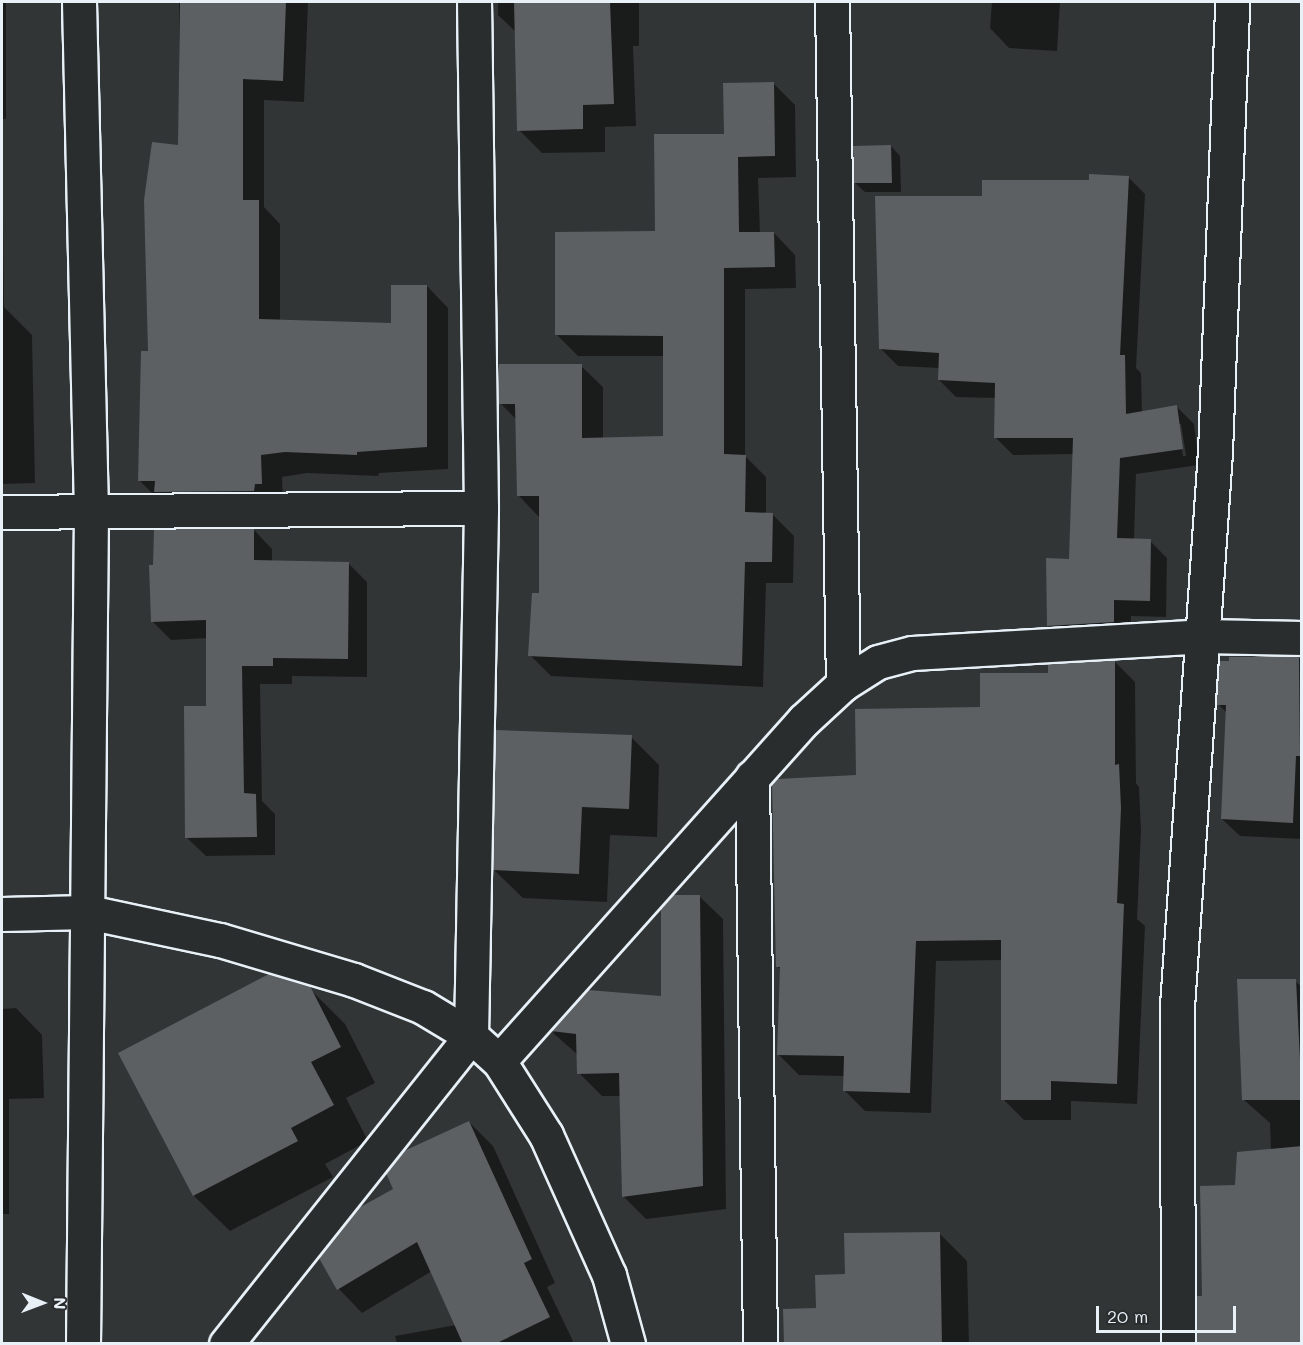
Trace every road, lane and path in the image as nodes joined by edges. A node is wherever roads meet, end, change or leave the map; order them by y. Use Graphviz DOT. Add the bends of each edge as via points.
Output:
graph roads {
  1 [pos="79,2"];
  2 [pos="474,2"];
  3 [pos="832,2"];
  4 [pos="1232,2"];
  5 [pos="482,508"];
  6 [pos="91,511"];
  7 [pos="2,512"];
  8 [pos="1203,636"];
  9 [pos="1302,638"];
  10 [pos="843,684"];
  11 [pos="752,777"];
  12 [pos="88,912"];
  13 [pos="2,914"];
  14 [pos="471,1036"];
  15 [pos="499,1060"];
  16 [pos="83,1344"];
  17 [pos="226,1344"];
  18 [pos="628,1344"];
  19 [pos="760,1344"];
  20 [pos="1178,1344"];
  1 -- 6 [label="street"];
  2 -- 5 [label="street"];
  3 -- 10 [label="street"];
  4 -- 8 [label="street" via="1215,452"];
  5 -- 6 [label="street"];
  5 -- 14 [label="street"];
  6 -- 7 [label="street"];
  6 -- 12 [label="street"];
  8 -- 9 [label="street"];
  8 -- 10 [label="street" via="912,653 878,663"];
  8 -- 20 [label="street" via="1177,1006"];
  10 -- 11 [label="street"];
  11 -- 15 [label="street"];
  11 -- 19 [label="street"];
  12 -- 13 [label="street"];
  12 -- 14 [label="street" via="220,939 354,980 423,1007"];
  12 -- 16 [label="street"];
  14 -- 15 [label="street"];
  14 -- 17 [label="street"];
  15 -- 18 [label="street" via="546,1135 609,1275"];
}
